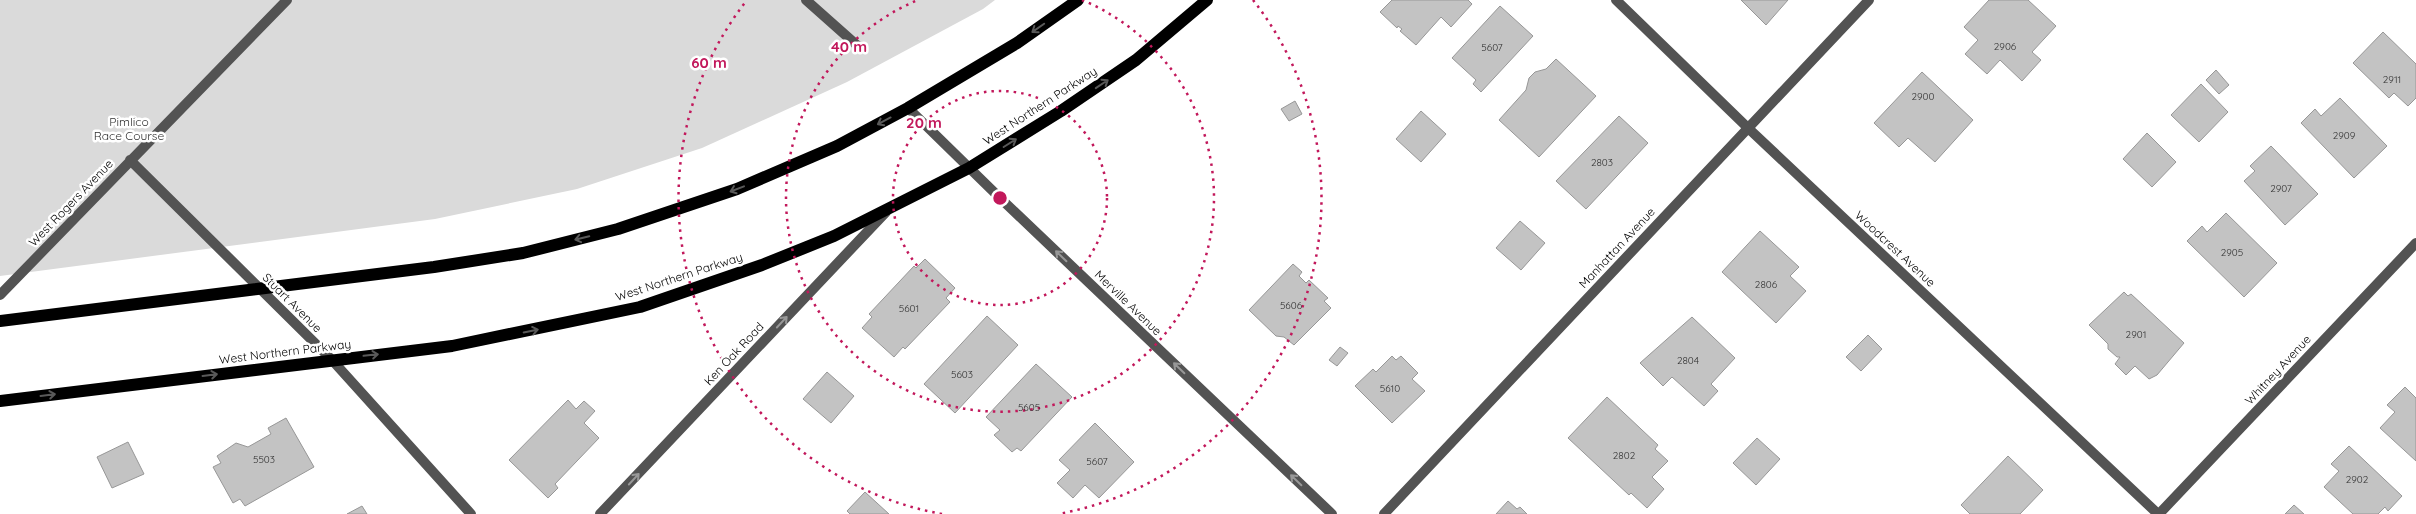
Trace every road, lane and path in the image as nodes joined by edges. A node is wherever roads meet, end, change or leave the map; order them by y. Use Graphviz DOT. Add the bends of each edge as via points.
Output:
graph roads {
  1 [pos="287,0"];
  2 [pos="806,0"];
  3 [pos="1078,0"];
  4 [pos="1207,0"];
  5 [pos="1616,0"];
  6 [pos="1869,0"];
  7 [pos="860,48"];
  8 [pos="908,108"];
  9 [pos="1748,128"];
  10 [pos="130,160"];
  11 [pos="969,168"];
  12 [pos="886,212"];
  13 [pos="2416,243"];
  14 [pos="261,289"];
  15 [pos="0,295"];
  16 [pos="0,321"];
  17 [pos="332,360"];
  18 [pos="0,401"];
  19 [pos="471,514"];
  20 [pos="600,514"];
  21 [pos="1332,514"];
  22 [pos="1384,514"];
  23 [pos="2158,514"];
  1 -- 10 [label="street, West Rogers Avenue"];
  2 -- 7 [label="street"];
  3 -- 8 [label="main road, one-way" via="1017,43"];
  11 -- 4 [label="main road, West Northern Parkway, one-way" via="1136,60"];
  5 -- 9 [label="street, Woodcrest Avenue"];
  6 -- 9 [label="street, Manhattan Avenue"];
  8 -- 11 [label="street, Merville Avenue"];
  8 -- 14 [label="main road, one-way" via="837,146 737,189 618,229 523,253"];
  9 -- 22 [label="street, Manhattan Avenue"];
  9 -- 23 [label="street, Woodcrest Avenue"];
  10 -- 14 [label="street, Stuart Avenue"];
  10 -- 15 [label="street, West Rogers Avenue"];
  11 -- 12 [label="main road, West Northern Parkway"];
  21 -- 11 [label="street, Merville Avenue, one-way"];
  17 -- 12 [label="main road, West Northern Parkway, one-way" via="452,346 640,307 762,265"];
  20 -- 12 [label="street, Ken Oak Road, one-way"];
  13 -- 23 [label="street, Whitney Avenue"];
  14 -- 16 [label="main road"];
  14 -- 17 [label="street, Stuart Avenue"];
  18 -- 17 [label="main road, West Northern Parkway, one-way"];
  17 -- 19 [label="street, Stuart Avenue"];
}
